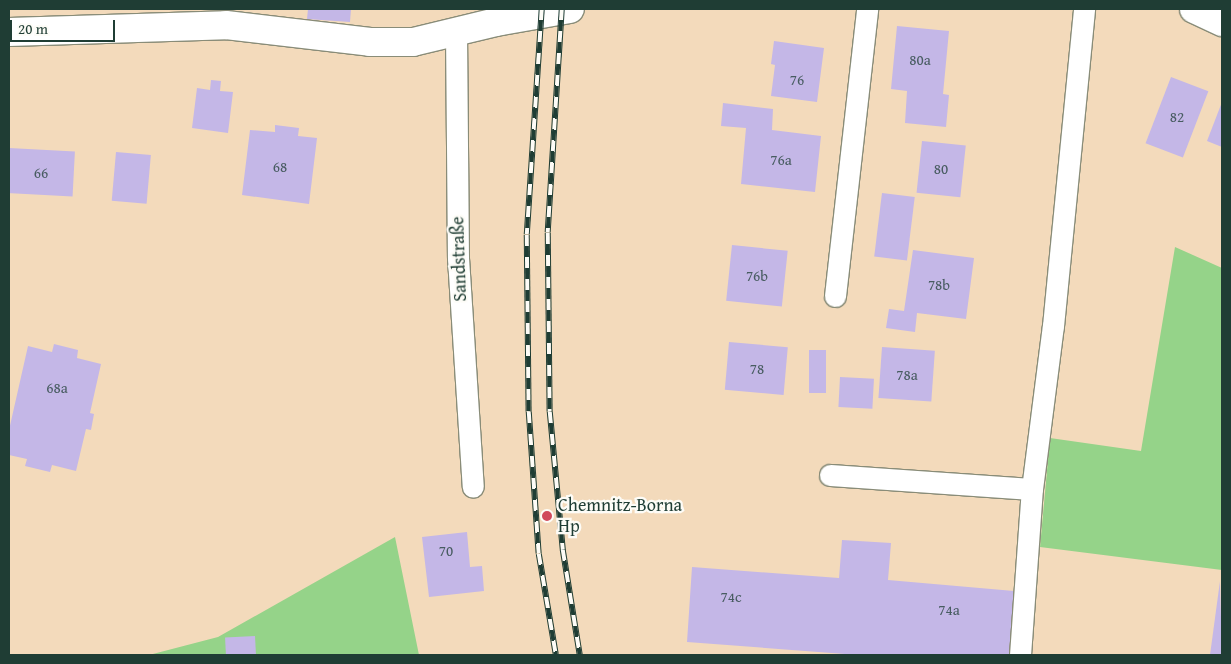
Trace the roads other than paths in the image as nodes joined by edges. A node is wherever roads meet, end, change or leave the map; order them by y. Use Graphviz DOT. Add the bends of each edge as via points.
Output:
graph roads {
  1 [pos="570,9"];
  2 [pos="867,9"];
  3 [pos="1084,9"];
  4 [pos="1194,9"];
  5 [pos="1222,22"];
  6 [pos="456,31"];
  7 [pos="9,32"];
  8 [pos="835,296"];
  9 [pos="830,474"];
  10 [pos="473,487"];
  11 [pos="1032,489"];
  12 [pos="1020,655"];
  1 -- 6 [label="street"];
  2 -- 8 [label="lane"];
  3 -- 11 [label="lane" via="1053,326"];
  4 -- 5 [label="street"];
  6 -- 7 [label="street" via="413,42 370,42 226,25"];
  6 -- 10 [label="lane, Sandstraße" via="458,258"];
  9 -- 11 [label="lane"];
  11 -- 12 [label="lane"];
}
